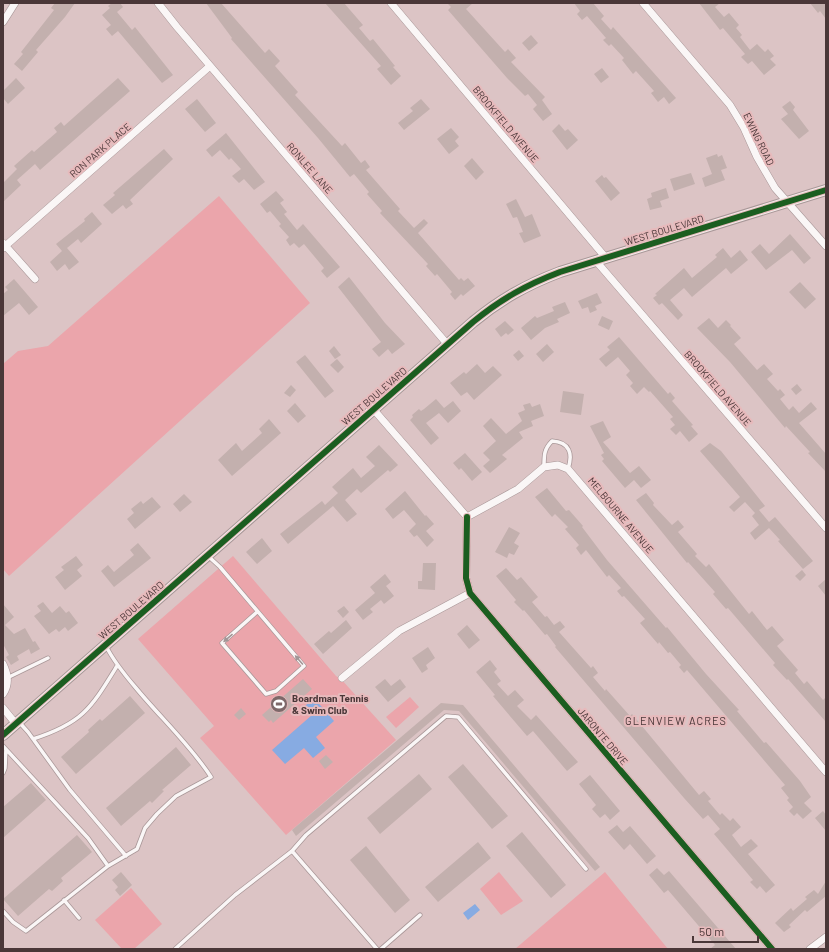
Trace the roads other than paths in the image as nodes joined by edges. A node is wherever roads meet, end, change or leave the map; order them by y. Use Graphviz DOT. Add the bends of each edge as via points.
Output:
graph roads {
  1 [pos="16,3"];
  2 [pos="158,3"];
  3 [pos="391,3"];
  4 [pos="643,3"];
  5 [pos="3,22"];
  6 [pos="210,66"];
  7 [pos="826,190"];
  8 [pos="788,202"];
  9 [pos="4,245"];
  10 [pos="826,246"];
  11 [pos="601,259"];
  12 [pos="35,279"];
  13 [pos="448,345"];
  14 [pos="374,410"];
  15 [pos="544,467"];
  16 [pos="568,469"];
  17 [pos="467,517"];
  18 [pos="826,528"];
  19 [pos="207,556"];
  20 [pos="470,593"];
  21 [pos="257,612"];
  22 [pos="106,645"];
  23 [pos="48,658"];
  24 [pos="3,664"];
  25 [pos="117,666"];
  26 [pos="7,678"];
  27 [pos="342,678"];
  28 [pos="3,694"];
  29 [pos="3,708"];
  30 [pos="17,723"];
  31 [pos="3,735"];
  32 [pos="33,739"];
  33 [pos="4,747"];
  34 [pos="826,772"];
  35 [pos="3,774"];
  36 [pos="292,851"];
  37 [pos="126,856"];
  38 [pos="108,866"];
  39 [pos="586,868"];
  40 [pos="64,900"];
  41 [pos="3,911"];
  42 [pos="420,915"];
  43 [pos="79,918"];
  44 [pos="826,937"];
  45 [pos="175,949"];
  46 [pos="377,949"];
  47 [pos="381,949"];
  48 [pos="772,949"];
  49 [pos="810,949"];
  1 -- 5 [label="street"];
  2 -- 6 [label="street, RONLEE LANE"];
  3 -- 11 [label="street, BROOKFIELD AVENUE"];
  4 -- 8 [label="street, EWING ROAD" via="730,105 744,128 764,172"];
  6 -- 9 [label="street, RON PARK PLACE"];
  6 -- 13 [label="street, RONLEE LANE"];
  7 -- 8 [label="street, WEST BOULEVARD"];
  8 -- 10 [label="street, EWING ROAD"];
  8 -- 11 [label="street, WEST BOULEVARD"];
  9 -- 12 [label="street"];
  11 -- 13 [label="street, WEST BOULEVARD" via="518,289 488,310"];
  11 -- 18 [label="street, BROOKFIELD AVENUE"];
  13 -- 14 [label="street, WEST BOULEVARD"];
  14 -- 17 [label="street"];
  14 -- 19 [label="street, WEST BOULEVARD"];
  15 -- 16 [label="street" via="558,465"];
  15 -- 16 [label="lane" via="546,446 552,441 561,441 569,448 572,458"];
  15 -- 17 [label="street" via="518,490"];
  16 -- 34 [label="street, MELBOURNE AVENUE"];
  17 -- 20 [label="street, JARONTE DRIVE" via="466,578"];
  19 -- 21 [label="lane" via="220,567"];
  19 -- 22 [label="street, WEST BOULEVARD"];
  20 -- 27 [label="street" via="399,631"];
  20 -- 48 [label="street, JARONTE DRIVE"];
  21 -- 21 [label="lane, one-way" via="222,643 266,694 276,691 304,666"];
  22 -- 25 [label="lane"];
  22 -- 30 [label="street, WEST BOULEVARD"];
  23 -- 26 [label="lane"];
  24 -- 26 [label="street" via="8,673"];
  25 -- 32 [label="lane" via="97,698 78,719 58,731"];
  25 -- 37 [label="lane" via="204,765 211,777 176,796 156,814 146,828 137,849"];
  26 -- 28 [label="street" via="7,688"];
  29 -- 30 [label="street"];
  30 -- 31 [label="street, WEST BOULEVARD"];
  30 -- 32 [label="lane"];
  32 -- 37 [label="lane" via="70,790"];
  33 -- 35 [label="lane" via="6,768"];
  33 -- 38 [label="lane" via="88,838"];
  36 -- 39 [label="lane" via="306,836 446,716 458,717"];
  36 -- 45 [label="lane" via="235,895"];
  36 -- 46 [label="lane"];
  37 -- 38 [label="lane"];
  38 -- 40 [label="lane"];
  40 -- 41 [label="lane" via="26,931"];
  40 -- 43 [label="lane"];
  42 -- 47 [label="lane"];
  44 -- 49 [label="street"];
}
